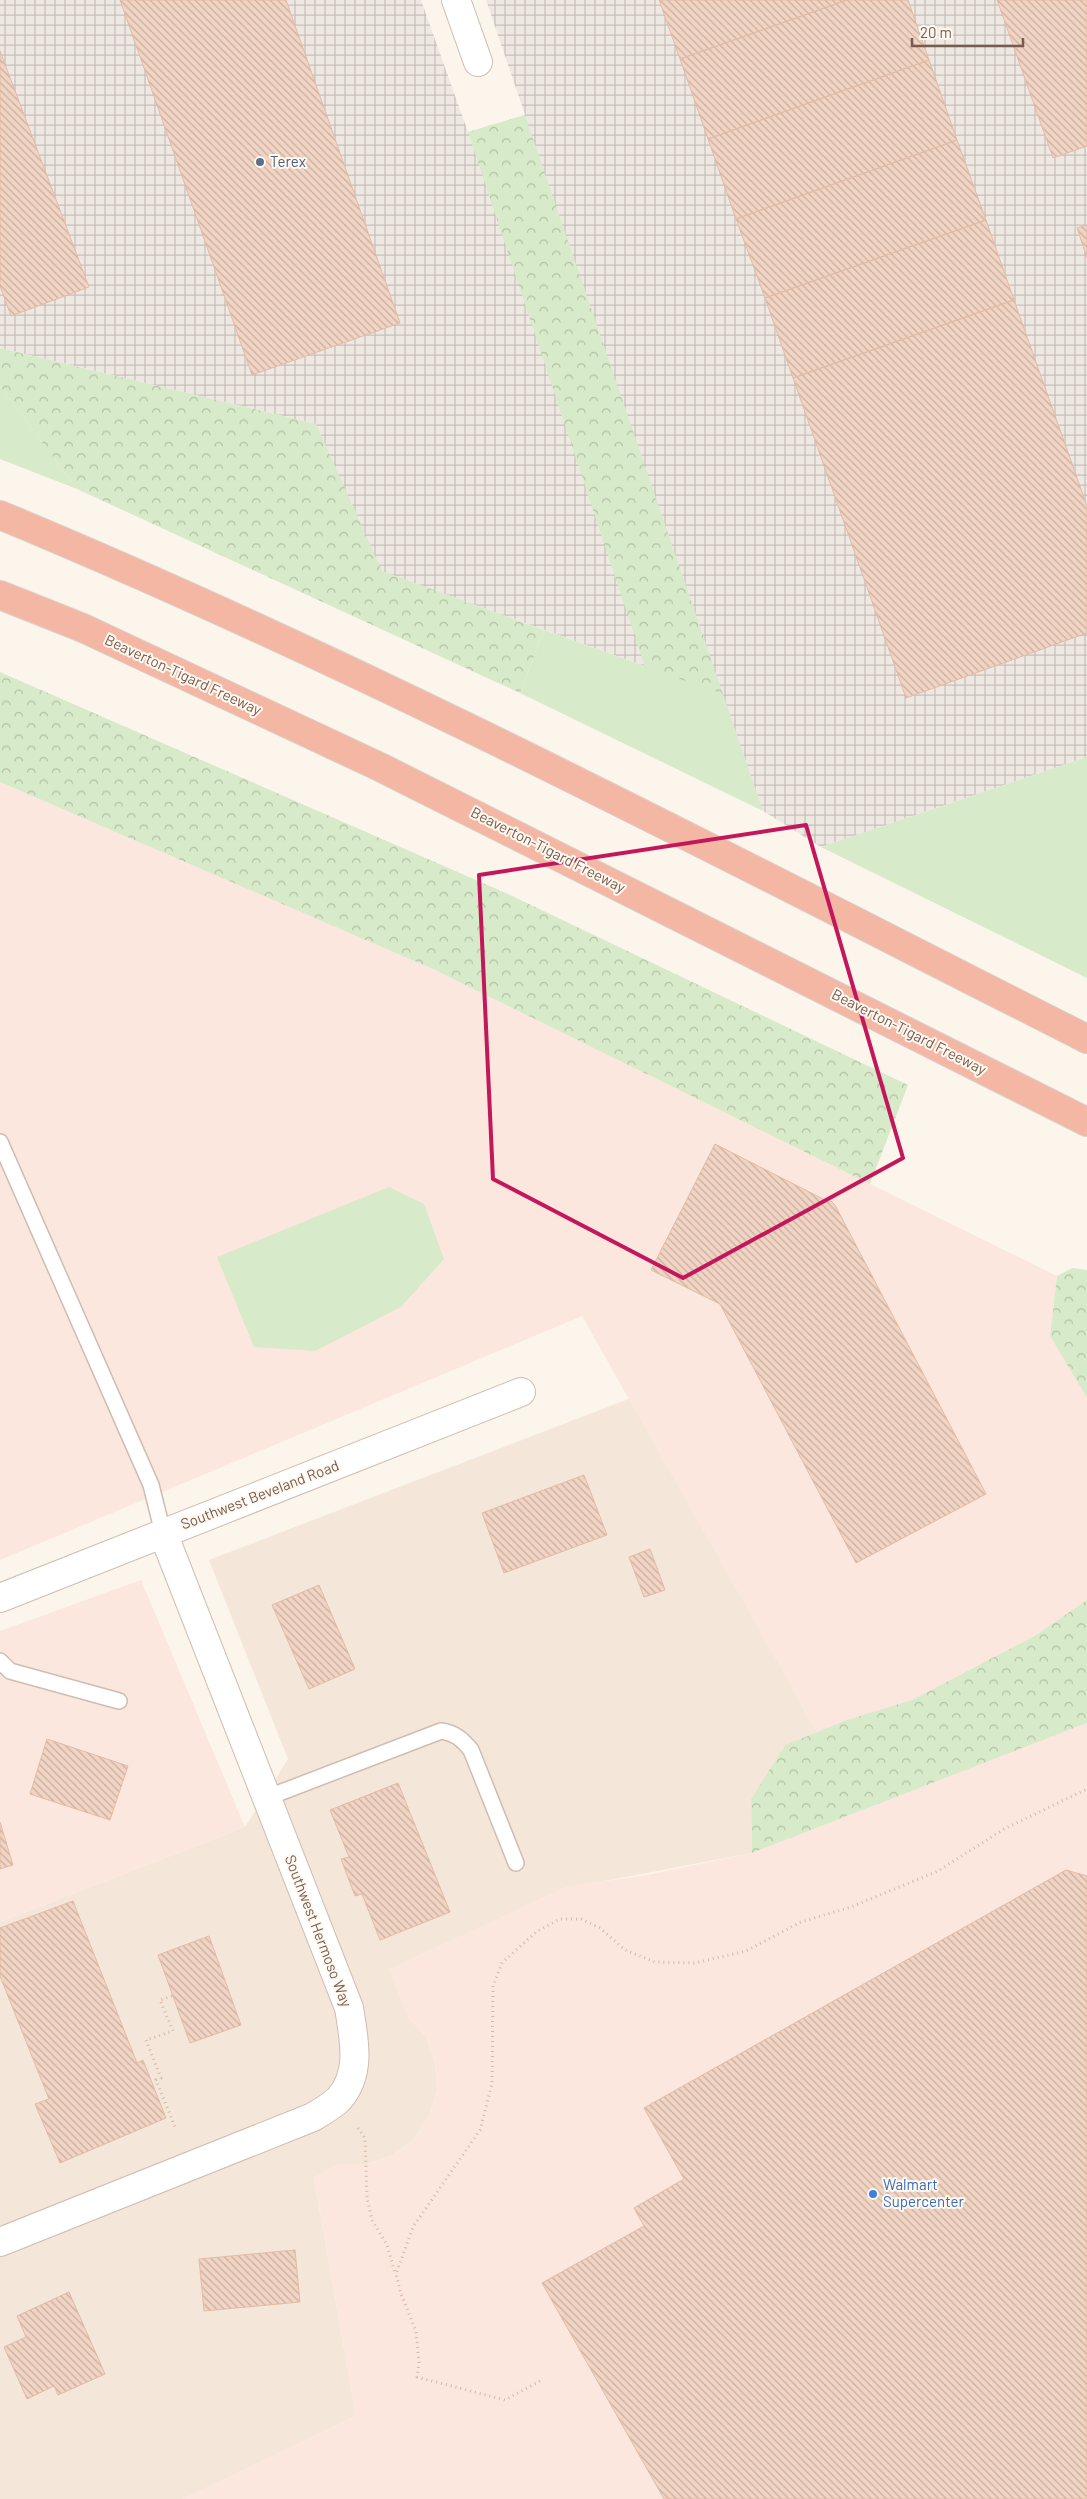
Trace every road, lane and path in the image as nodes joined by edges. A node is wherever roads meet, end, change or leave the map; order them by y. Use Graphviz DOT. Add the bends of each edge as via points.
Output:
graph roads {
  1 [pos="456,0"];
  2 [pos="478,62"];
  3 [pos="0,515"];
  4 [pos="0,595"];
  5 [pos="1087,1039"];
  6 [pos="1087,1122"];
  7 [pos="0,1142"];
  8 [pos="521,1392"];
  9 [pos="162,1533"];
  10 [pos="0,1598"];
  11 [pos="0,1661"];
  12 [pos="119,1701"];
  13 [pos="1087,1789"];
  14 [pos="266,1798"];
  15 [pos="516,1864"];
  16 [pos="172,1996"];
  17 [pos="338,2099"];
  18 [pos="175,2128"];
  19 [pos="0,2242"];
  20 [pos="396,2274"];
  21 [pos="540,2381"];
  1 -- 2 [label="street"];
  3 -- 5 [label="highway" via="202,602 404,697"];
  4 -- 6 [label="highway, Beaverton-Tigard Freeway" via="83,628 380,766"];
  7 -- 9 [label="lane" via="151,1485"];
  8 -- 9 [label="street, Southwest Beveland Road"];
  9 -- 10 [label="street, Southwest Beveland Road"];
  9 -- 14 [label="street, Southwest Hermoso Way"];
  11 -- 12 [label="lane" via="10,1671"];
  13 -- 20 [label="path" via="1004,1829 938,1871 851,1907 800,1922 746,1951 695,1963 655,1962 625,1950 600,1928 582,1919 560,1919 536,1932 502,1963 493,1986 492,2084 480,2130 413,2227"];
  14 -- 15 [label="lane" via="441,1731 452,1733 471,1750"];
  14 -- 17 [label="street, Southwest Hermoso Way" via="349,2008 355,2049 352,2078"];
  16 -- 18 [label="path" via="160,2000 173,2031 146,2040 161,2078 156,2080"];
  17 -- 19 [label="street, Southwest Hermoso Way" via="313,2117"];
  17 -- 20 [label="path" via="365,2138 367,2198 372,2220 387,2245"];
  20 -- 21 [label="path" via="416,2331 417,2377 505,2400"];
}
